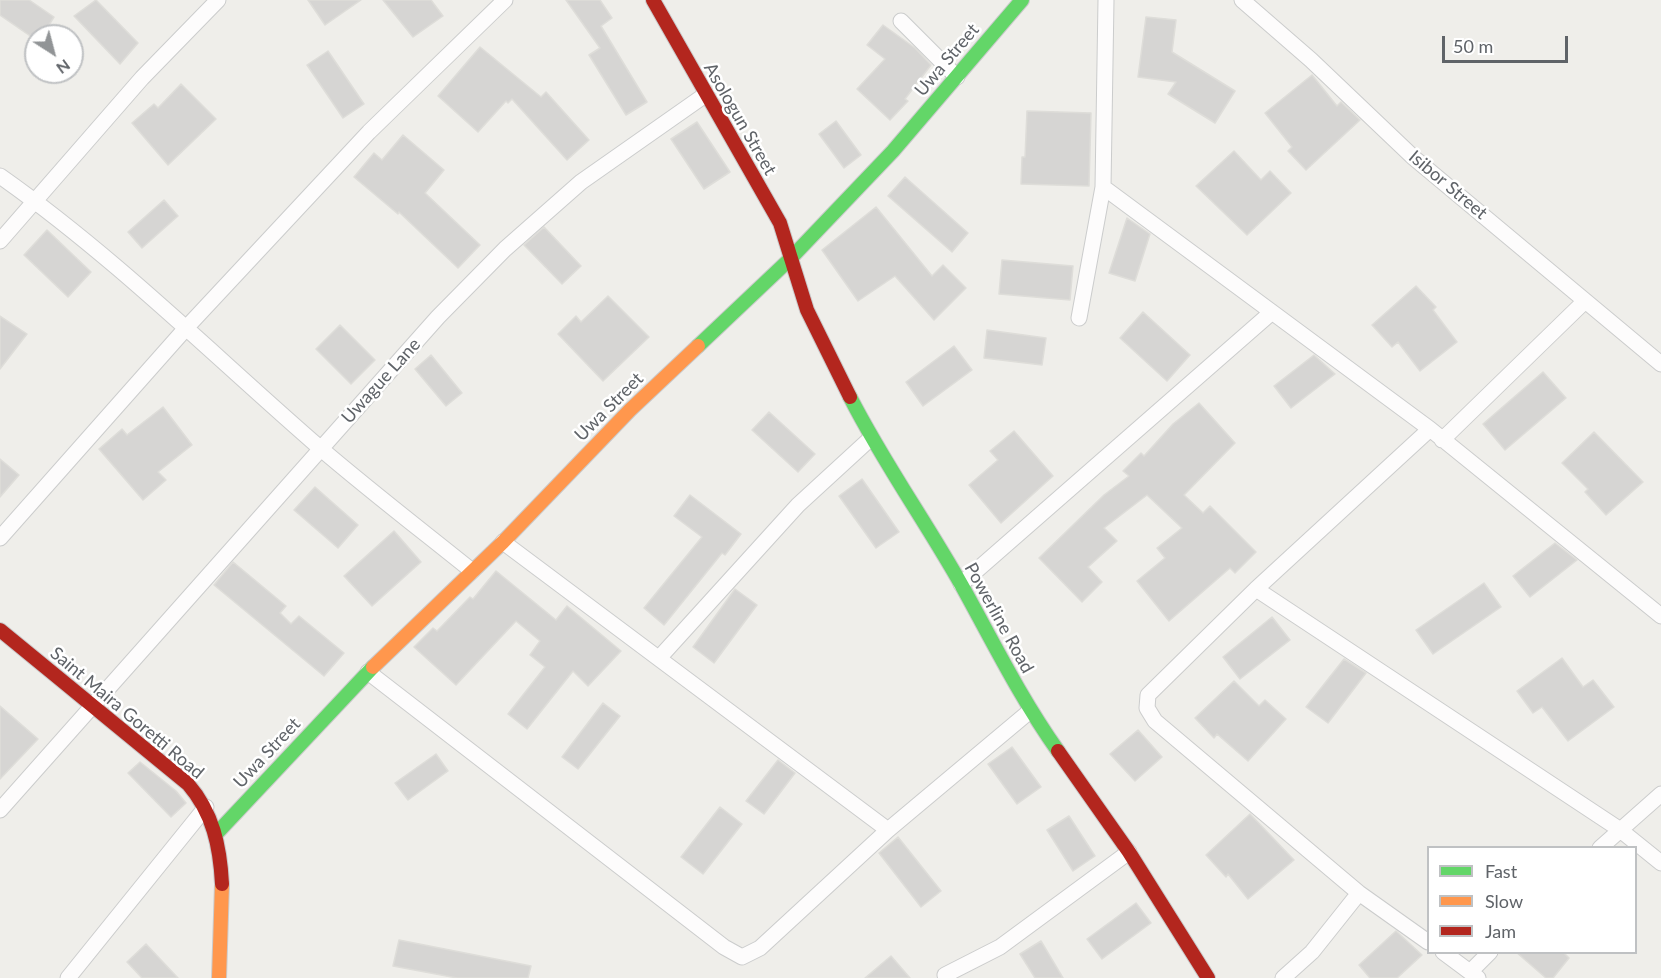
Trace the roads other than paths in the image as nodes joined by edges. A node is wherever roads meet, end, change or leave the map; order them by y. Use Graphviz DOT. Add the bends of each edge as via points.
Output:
graph roads {
  1 [pos="505,0"];
  2 [pos="653,0"];
  3 [pos="1022,0"];
  4 [pos="1106,0"];
  5 [pos="1242,0"];
  6 [pos="214,1"];
  7 [pos="901,21"];
  8 [pos="957,77"];
  9 [pos="705,95"];
  10 [pos="0,176"];
  11 [pos="1103,187"];
  12 [pos="34,200"];
  13 [pos="0,241"];
  14 [pos="790,259"];
  15 [pos="1585,300"];
  16 [pos="1272,312"];
  17 [pos="1079,318"];
  18 [pos="187,327"];
  19 [pos="1661,364"];
  20 [pos="1430,429"];
  21 [pos="871,438"];
  22 [pos="1442,440"];
  23 [pos="320,448"];
  24 [pos="0,538"];
  25 [pos="503,542"];
  26 [pos="472,571"];
  27 [pos="961,584"];
  28 [pos="1256,589"];
  29 [pos="1661,616"];
  30 [pos="0,630"];
  31 [pos="660,657"];
  32 [pos="368,672"];
  33 [pos="94,705"];
  34 [pos="1030,711"];
  35 [pos="1661,794"];
  36 [pos="206,807"];
  37 [pos="0,810"];
  38 [pos="1619,829"];
  39 [pos="888,830"];
  40 [pos="216,834"];
  41 [pos="1602,846"];
  42 [pos="1129,852"];
  43 [pos="1661,863"];
  44 [pos="1359,892"];
  45 [pos="1427,941"];
  46 [pos="1446,954"];
  47 [pos="1489,954"];
  48 [pos="945,975"];
  49 [pos="1474,975"];
  50 [pos="68,978"];
  51 [pos="219,978"];
  52 [pos="1208,978"];
  53 [pos="1283,978"];
  1 -- 18 [label="street" via="369,132"];
  2 -- 9 [label="street, Asologun Street"];
  3 -- 8 [label="street, Uwa Street"];
  4 -- 11 [label="street"];
  5 -- 15 [label="street, Isibor Street" via="1414,158"];
  6 -- 12 [label="street"];
  7 -- 8 [label="street"];
  8 -- 14 [label="street, Uwa Street"];
  9 -- 14 [label="street, Asologun Street" via="780,223"];
  9 -- 23 [label="street, Uwague Lane" via="581,182 505,249"];
  10 -- 12 [label="street"];
  11 -- 16 [label="street"];
  11 -- 17 [label="street"];
  12 -- 13 [label="street"];
  12 -- 18 [label="street"];
  14 -- 21 [label="street, Powerline Road" via="807,310"];
  14 -- 25 [label="street, Uwa Street" via="630,410"];
  15 -- 19 [label="street, Isibor Street"];
  15 -- 22 [label="street"];
  16 -- 20 [label="street"];
  16 -- 27 [label="street"];
  18 -- 23 [label="street"];
  18 -- 24 [label="street"];
  20 -- 22 [label="street"];
  20 -- 28 [label="street"];
  21 -- 27 [label="street, Powerline Road"];
  21 -- 31 [label="street" via="798,505"];
  22 -- 29 [label="street"];
  23 -- 26 [label="street"];
  23 -- 33 [label="street, Uwague Lane"];
  25 -- 26 [label="street, Uwa Street"];
  25 -- 31 [label="street"];
  26 -- 32 [label="street, Uwa Street"];
  27 -- 34 [label="street, Powerline Road"];
  28 -- 38 [label="street"];
  28 -- 44 [label="street" via="1148,695 1147,708 1155,721"];
  30 -- 33 [label="street, Saint Maira Goretti Road"];
  31 -- 39 [label="street"];
  32 -- 39 [label="street" via="742,957 760,948"];
  32 -- 40 [label="street, Uwa Street"];
  33 -- 36 [label="street, Saint Maira Goretti Road" via="185,781"];
  33 -- 37 [label="street, Uwague Lane"];
  34 -- 39 [label="street"];
  34 -- 42 [label="street, Powerline Road"];
  35 -- 38 [label="street"];
  36 -- 40 [label="street, Saint Maira Goretti Road"];
  36 -- 50 [label="street"];
  38 -- 41 [label="street"];
  38 -- 43 [label="street"];
  40 -- 51 [label="street, Saint Maira Goretti Road" via="223,904"];
  42 -- 48 [label="street" via="999,947"];
  42 -- 52 [label="street, Powerline Road"];
  44 -- 45 [label="street"];
  44 -- 53 [label="street" via="1312,952"];
  46 -- 49 [label="street"];
  47 -- 49 [label="street"];
}
